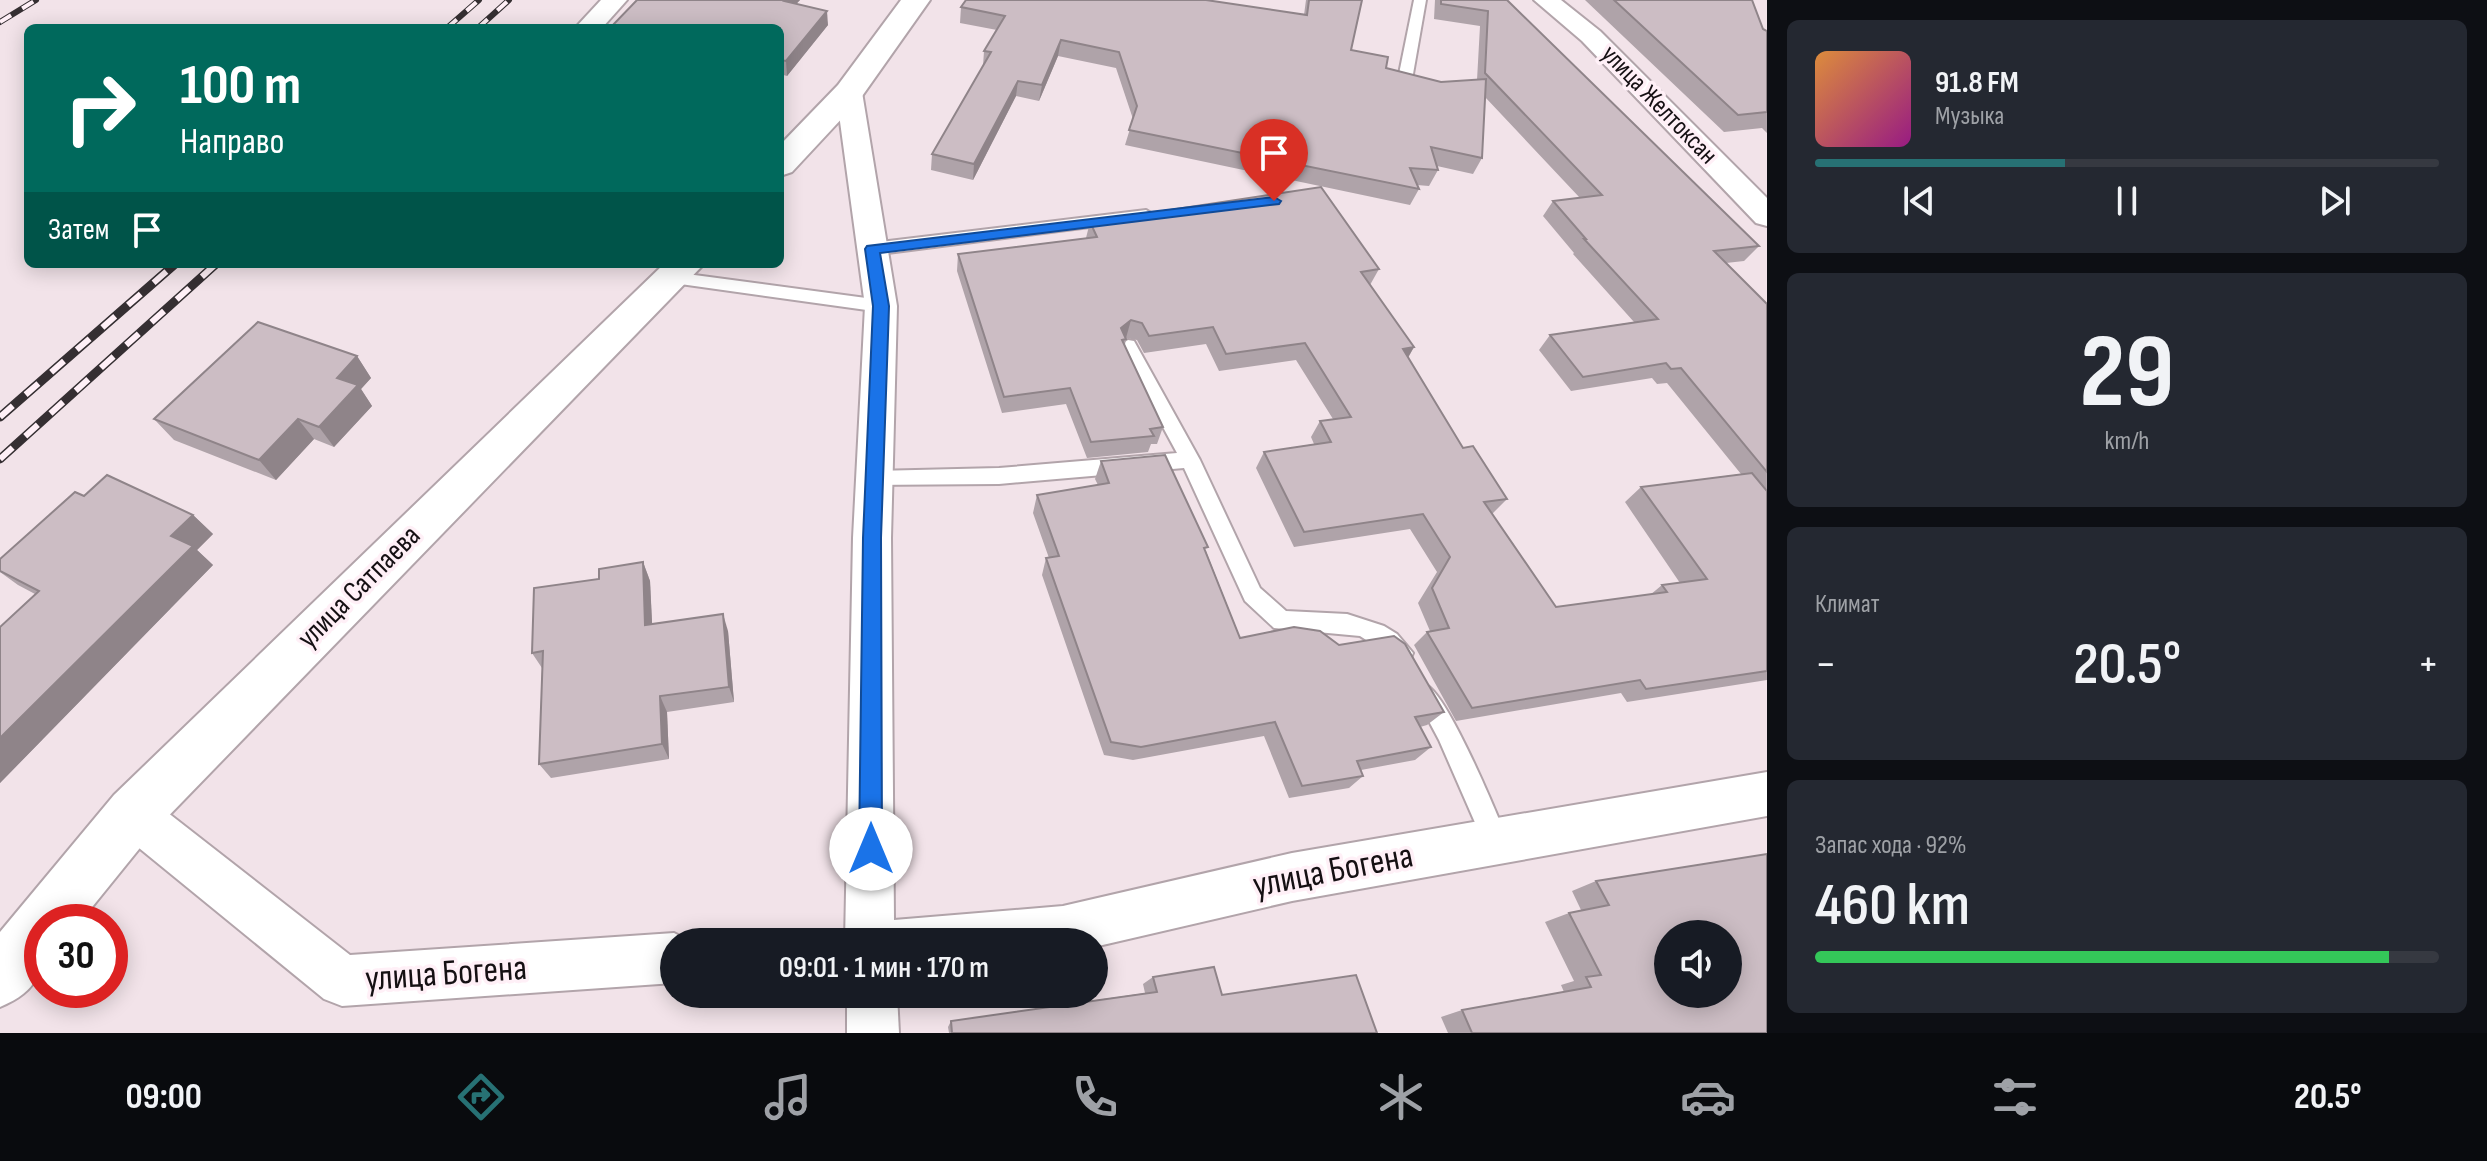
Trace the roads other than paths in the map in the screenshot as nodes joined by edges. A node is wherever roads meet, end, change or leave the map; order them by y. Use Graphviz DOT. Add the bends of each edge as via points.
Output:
graph roads {
  1 [pos="615,0"];
  2 [pos="916,0"];
  3 [pos="1420,0"];
  4 [pos="1546,0"];
  5 [pos="592,24"];
  6 [pos="1406,74"];
  7 [pos="849,92"];
  8 [pos="784,161"];
  9 [pos="1169,212"];
  10 [pos="1767,216"];
  11 [pos="872,249"];
  12 [pos="679,271"];
  13 [pos="881,306"];
  14 [pos="1128,346"];
  15 [pos="1190,460"];
  16 [pos="874,479"];
  17 [pos="1767,794"];
  18 [pos="133,814"];
  19 [pos="1496,841"];
  20 [pos="59,904"];
  21 [pos="870,928"];
  22 [pos="1072,928"];
  23 [pos="24,947"];
  24 [pos="660,959"];
  25 [pos="0,978"];
  26 [pos="872,1008"];
  27 [pos="873,1033"];
  1 -- 5 [label="street"];
  2 -- 7 [label="street"];
  3 -- 6 [label="lane"];
  4 -- 10 [label="street, улица Желтоксан" via="1591,36"];
  7 -- 8 [label="street"];
  7 -- 11 [label="street"];
  9 -- 11 [label="lane"];
  11 -- 13 [label="street"];
  12 -- 13 [label="lane"];
  12 -- 18 [label="street, улица Сатпаева"];
  13 -- 16 [label="street"];
  14 -- 15 [label="lane"];
  15 -- 16 [label="lane" via="999,476"];
  15 -- 19 [label="lane" via="1252,594 1282,621 1371,627 1401,650 1447,732"];
  16 -- 21 [label="street"];
  17 -- 19 [label="street, улица Богена"];
  18 -- 20 [label="street, улица Сатпаева"];
  18 -- 24 [label="street, улица Богена" via="342,981"];
  19 -- 22 [label="street, улица Богена" via="1292,877"];
  23 -- 25 [label="street, улица Сатпаева"];
  26 -- 27 [label="street"];
}
